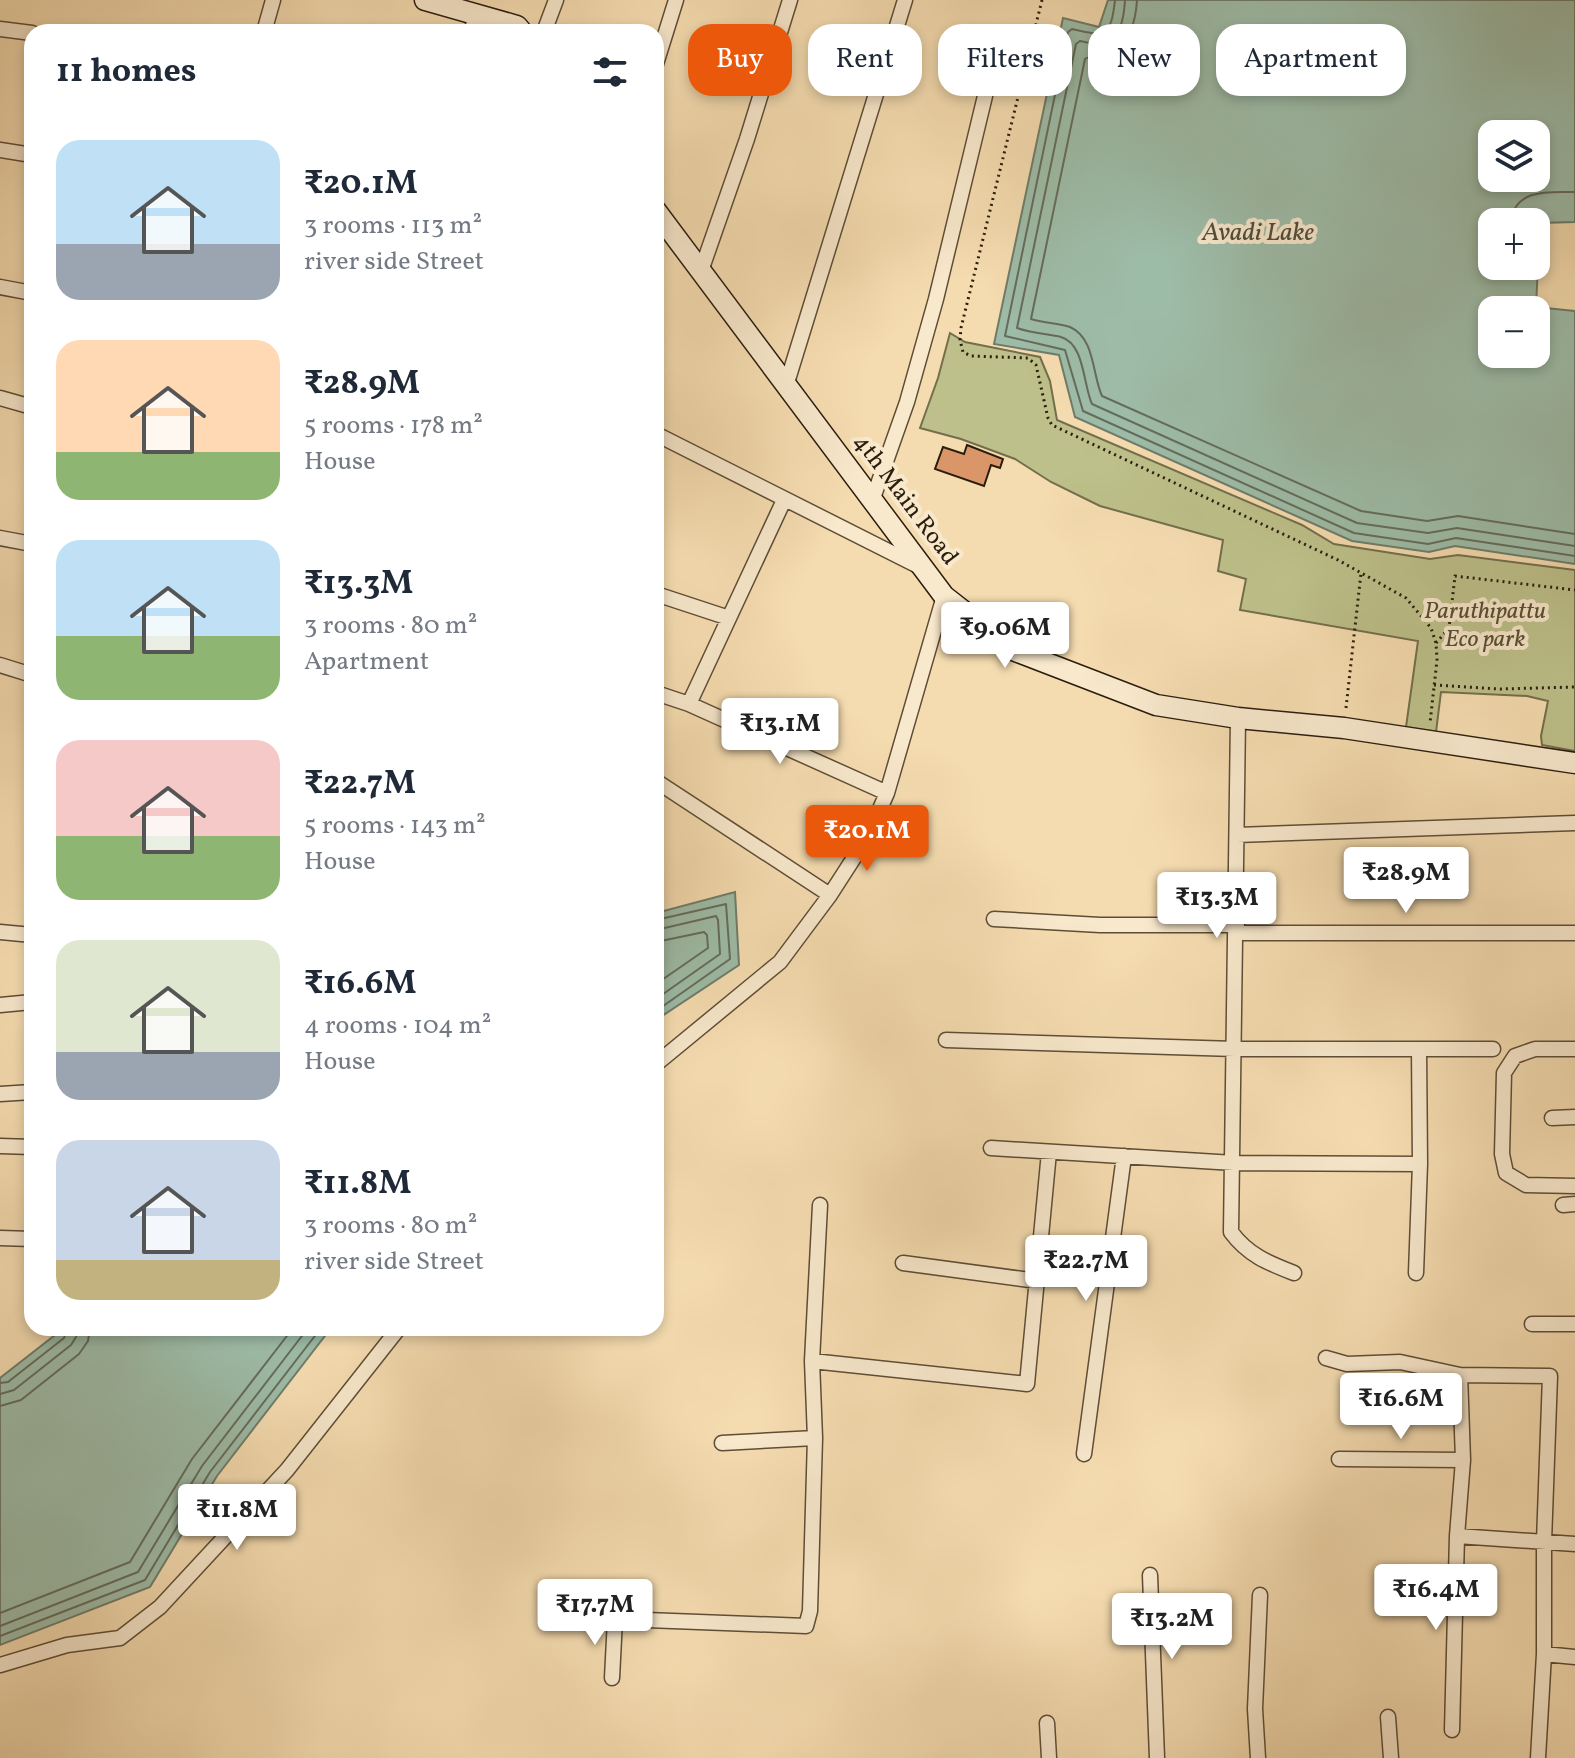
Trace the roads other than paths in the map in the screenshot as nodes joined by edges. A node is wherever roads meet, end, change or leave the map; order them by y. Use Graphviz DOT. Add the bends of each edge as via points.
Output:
graph roads {
  1 [pos="273,0"];
  2 [pos="425,0"];
  3 [pos="506,0"];
  4 [pos="556,0"];
  5 [pos="676,0"];
  6 [pos="790,0"];
  7 [pos="905,0"];
  8 [pos="500,21"];
  9 [pos="474,23"];
  10 [pos="266,24"];
  11 [pos="510,24"];
  12 [pos="547,24"];
  13 [pos="0,29"];
  14 [pos="24,32"];
  15 [pos="664,38"];
  16 [pos="985,96"];
  17 [pos="0,150"];
  18 [pos="24,154"];
  19 [pos="664,222"];
  20 [pos="701,271"];
  21 [pos="0,287"];
  22 [pos="24,292"];
  23 [pos="786,386"];
  24 [pos="0,398"];
  25 [pos="24,405"];
  26 [pos="664,438"];
  27 [pos="784,500"];
  28 [pos="872,501"];
  29 [pos="0,538"];
  30 [pos="24,542"];
  31 [pos="923,568"];
  32 [pos="944,596"];
  33 [pos="664,597"];
  34 [pos="729,618"];
  35 [pos="0,665"];
  36 [pos="24,672"];
  37 [pos="664,696"];
  38 [pos="689,704"];
  39 [pos="1238,718"];
  40 [pos="1575,763"];
  41 [pos="664,786"];
  42 [pos="887,793"];
  43 [pos="1575,823"];
  44 [pos="1237,835"];
  45 [pos="830,895"];
  46 [pos="994,919"];
  47 [pos="1236,929"];
  48 [pos="0,932"];
  49 [pos="1575,933"];
  50 [pos="24,934"];
  51 [pos="24,1003"];
  52 [pos="0,1005"];
  53 [pos="946,1040"];
  54 [pos="1235,1049"];
  55 [pos="1419,1049"];
  56 [pos="1493,1049"];
  57 [pos="1575,1049"];
  58 [pos="664,1057"];
  59 [pos="24,1092"];
  60 [pos="0,1094"];
  61 [pos="1575,1117"];
  62 [pos="1552,1118"];
  63 [pos="0,1146"];
  64 [pos="24,1147"];
  65 [pos="991,1148"];
  66 [pos="1049,1152"];
  67 [pos="1124,1156"];
  68 [pos="1234,1163"];
  69 [pos="1420,1164"];
  70 [pos="1575,1186"];
  71 [pos="820,1205"];
  72 [pos="0,1238"];
  73 [pos="24,1239"];
  74 [pos="903,1263"];
  75 [pos="1294,1273"];
  76 [pos="1416,1273"];
  77 [pos="1037,1281"];
  78 [pos="1532,1324"];
  79 [pos="1575,1324"];
  80 [pos="393,1336"];
  81 [pos="1326,1358"];
  82 [pos="812,1361"];
  83 [pos="1460,1375"];
  84 [pos="815,1438"];
  85 [pos="722,1443"];
  86 [pos="1084,1454"];
  87 [pos="1339,1459"];
  88 [pos="1463,1460"];
  89 [pos="1457,1536"];
  90 [pos="1544,1542"];
  91 [pos="1575,1544"];
  92 [pos="1150,1575"];
  93 [pos="1260,1595"];
  94 [pos="568,1617"];
  95 [pos="615,1619"];
  96 [pos="1544,1654"];
  97 [pos="1575,1657"];
  98 [pos="0,1665"];
  99 [pos="612,1678"];
  100 [pos="1388,1717"];
  101 [pos="1047,1723"];
  102 [pos="1452,1730"];
  103 [pos="1049,1758"];
  104 [pos="1157,1758"];
  105 [pos="1258,1758"];
  106 [pos="1391,1758"];
  107 [pos="1538,1758"];
  1 -- 10 [label="street"];
  2 -- 9 [label="main road"];
  3 -- 8 [label="main road"];
  4 -- 12 [label="street"];
  5 -- 15 [label="street"];
  6 -- 20 [label="street"];
  7 -- 23 [label="street"];
  8 -- 9 [label="main road"];
  8 -- 11 [label="main road"];
  13 -- 14 [label="street"];
  16 -- 28 [label="street" via="932,314"];
  17 -- 18 [label="street"];
  19 -- 20 [label="main road, 4th Main Road"];
  20 -- 23 [label="main road, 4th Main Road"];
  21 -- 22 [label="street"];
  23 -- 28 [label="main road, 4th Main Road"];
  24 -- 25 [label="street"];
  26 -- 27 [label="street"];
  27 -- 31 [label="street"];
  27 -- 34 [label="street"];
  28 -- 31 [label="main road, 4th Main Road"];
  29 -- 30 [label="street"];
  31 -- 32 [label="main road, 4th Main Road"];
  32 -- 39 [label="main road, 4th Main Road" via="1013,650 1156,705"];
  32 -- 42 [label="street"];
  33 -- 34 [label="street"];
  34 -- 38 [label="street"];
  35 -- 36 [label="street"];
  37 -- 38 [label="street"];
  38 -- 42 [label="street"];
  39 -- 40 [label="main road, 4th Main Road" via="1344,728"];
  39 -- 44 [label="street"];
  41 -- 45 [label="street"];
  42 -- 45 [label="street" via="868,836"];
  43 -- 44 [label="street"];
  44 -- 47 [label="street"];
  45 -- 58 [label="street" via="780,962"];
  46 -- 47 [label="street"];
  47 -- 49 [label="street"];
  47 -- 54 [label="street"];
  48 -- 50 [label="street"];
  51 -- 52 [label="street"];
  53 -- 54 [label="street"];
  54 -- 55 [label="street"];
  54 -- 68 [label="street"];
  55 -- 56 [label="street"];
  55 -- 69 [label="street"];
  57 -- 70 [label="street" via="1535,1049 1515,1056 1504,1073 1502,1154 1506,1173 1526,1185"];
  59 -- 60 [label="street"];
  61 -- 62 [label="street"];
  63 -- 64 [label="street"];
  65 -- 66 [label="street"];
  66 -- 67 [label="street"];
  66 -- 77 [label="street"];
  67 -- 68 [label="street"];
  67 -- 86 [label="street"];
  68 -- 69 [label="street"];
  68 -- 75 [label="street" via="1231,1232 1259,1260"];
  69 -- 76 [label="street"];
  71 -- 82 [label="street"];
  72 -- 73 [label="street"];
  74 -- 77 [label="street"];
  77 -- 82 [label="street" via="1027,1384"];
  78 -- 79 [label="street"];
  80 -- 98 [label="street" via="287,1470 160,1607 120,1638 67,1645"];
  81 -- 83 [label="street" via="1347,1364 1400,1362"];
  82 -- 84 [label="street"];
  83 -- 88 [label="street"];
  83 -- 90 [label="street" via="1550,1376"];
  84 -- 85 [label="street"];
  84 -- 95 [label="street" via="806,1626"];
  87 -- 88 [label="street"];
  88 -- 89 [label="street"];
  89 -- 90 [label="street"];
  89 -- 102 [label="street"];
  90 -- 91 [label="street"];
  90 -- 96 [label="street"];
  92 -- 104 [label="street"];
  93 -- 105 [label="street"];
  94 -- 95 [label="street"];
  95 -- 99 [label="street"];
  96 -- 97 [label="street"];
  96 -- 107 [label="street"];
  100 -- 106 [label="street"];
  101 -- 103 [label="street"];
}
